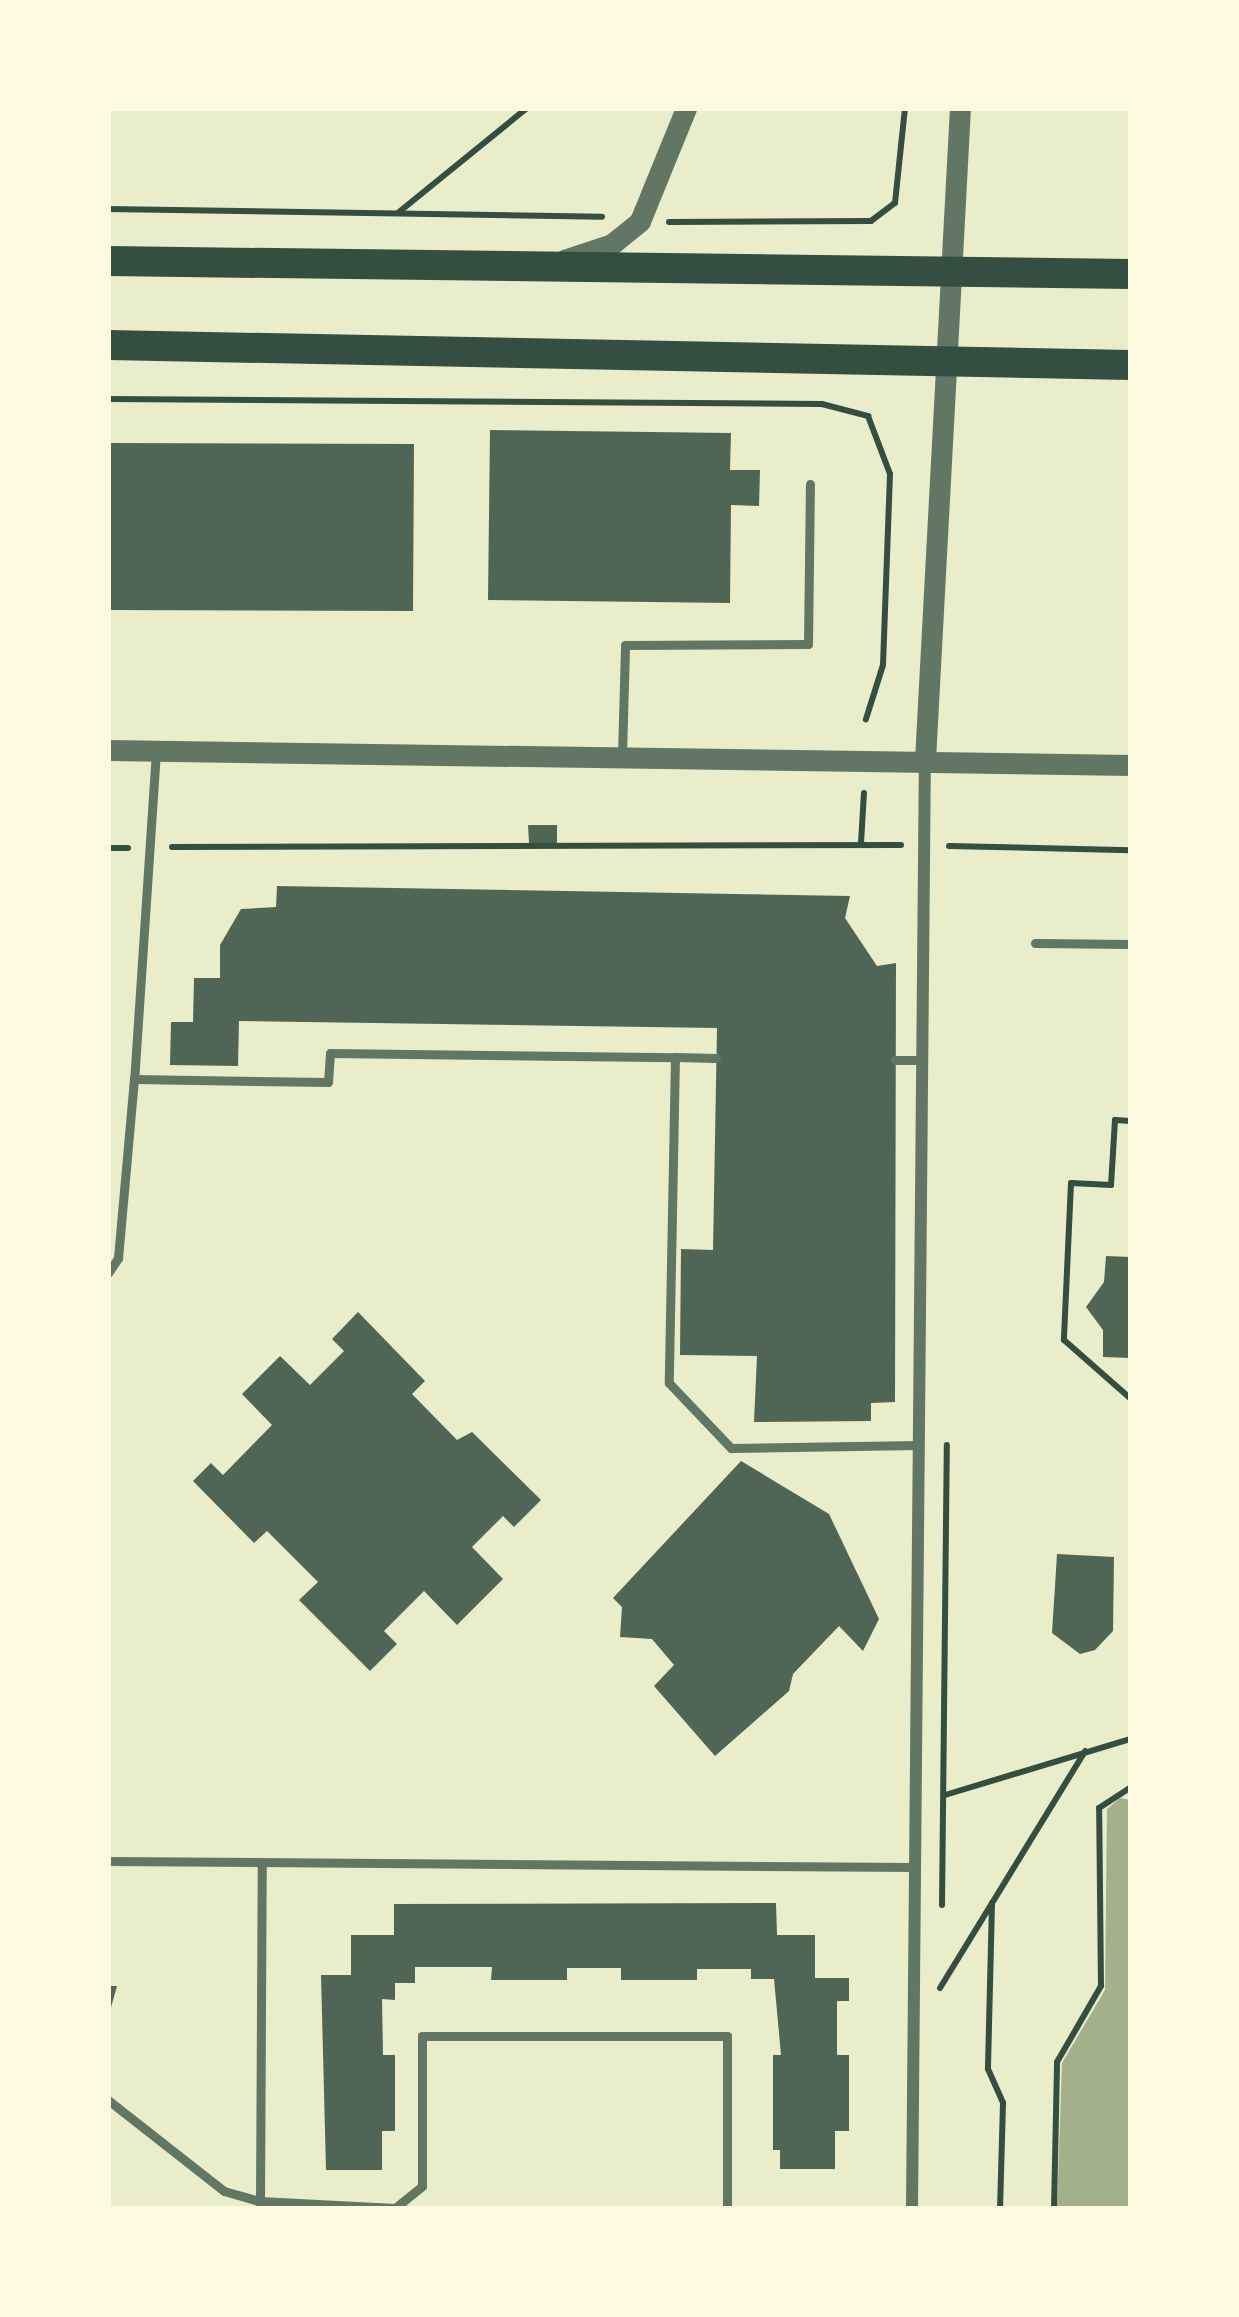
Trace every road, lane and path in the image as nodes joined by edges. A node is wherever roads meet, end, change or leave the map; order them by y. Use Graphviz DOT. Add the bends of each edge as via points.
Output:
graph roads {
  1 [pos="526,108"];
  2 [pos="686,108"];
  3 [pos="905,108"];
  4 [pos="960,108"];
  5 [pos="108,208"];
  6 [pos="398,212"];
  7 [pos="640,221"];
  8 [pos="108,261"];
  9 [pos="540,267"];
  10 [pos="949,272"];
  11 [pos="1131,274"];
  12 [pos="108,346"];
  13 [pos="944,360"];
  14 [pos="1131,365"];
  15 [pos="108,399"];
  16 [pos="810,484"];
  17 [pos="866,719"];
  18 [pos="108,750"];
  19 [pos="156,751"];
  20 [pos="622,755"];
  21 [pos="925,760"];
  22 [pos="1131,765"];
  23 [pos="864,793"];
  24 [pos="861,844"];
  25 [pos="902,845"];
  26 [pos="940,846"];
  27 [pos="108,848"];
  28 [pos="150,848"];
  29 [pos="1131,850"];
  30 [pos="1035,943"];
  31 [pos="1131,944"];
  32 [pos="675,1057"];
  33 [pos="716,1058"];
  34 [pos="895,1060"];
  35 [pos="922,1060"];
  36 [pos="134,1079"];
  37 [pos="1131,1121"];
  38 [pos="108,1273"];
  39 [pos="1131,1399"];
  40 [pos="919,1445"];
  41 [pos="1131,1739"];
  42 [pos="1085,1751"];
  43 [pos="1131,1787"];
  44 [pos="916,1805"];
  45 [pos="108,1861"];
  46 [pos="262,1863"];
  47 [pos="915,1867"];
  48 [pos="992,1903"];
  49 [pos="940,1988"];
  50 [pos="108,2101"];
  51 [pos="261,2205"];
  52 [pos="727,2209"];
  53 [pos="912,2209"];
  54 [pos="1000,2209"];
  55 [pos="1054,2209"];
  1 -- 6 [label="path"];
  2 -- 7 [label="street"];
  3 -- 7 [label="path" via="895,203 871,221"];
  4 -- 10 [label="street"];
  5 -- 6 [label="path"];
  6 -- 7 [label="path"];
  7 -- 9 [label="street" via="612,244"];
  8 -- 9 [label="main road"];
  9 -- 10 [label="main road"];
  10 -- 11 [label="main road"];
  10 -- 13 [label="street"];
  12 -- 13 [label="main road"];
  13 -- 14 [label="main road"];
  13 -- 21 [label="street"];
  15 -- 17 [label="path" via="822,404 868,416 890,474 883,665"];
  16 -- 20 [label="lane" via="808,644 626,645"];
  18 -- 19 [label="street"];
  19 -- 20 [label="street"];
  19 -- 28 [label="lane"];
  20 -- 21 [label="street"];
  21 -- 22 [label="street"];
  21 -- 35 [label="street"];
  23 -- 24 [label="path"];
  24 -- 25 [label="path"];
  24 -- 28 [label="path"];
  26 -- 29 [label="path"];
  27 -- 28 [label="path"];
  28 -- 36 [label="lane"];
  30 -- 31 [label="lane"];
  32 -- 33 [label="lane"];
  32 -- 36 [label="lane" via="330,1053 328,1082"];
  32 -- 40 [label="lane" via="669,1383 730,1448"];
  34 -- 35 [label="lane"];
  35 -- 40 [label="street"];
  36 -- 38 [label="lane" via="118,1258"];
  37 -- 39 [label="path" via="1115,1120 1111,1185 1072,1183 1064,1340"];
  40 -- 44 [label="street"];
  41 -- 42 [label="path"];
  42 -- 44 [label="path"];
  42 -- 48 [label="path"];
  43 -- 55 [label="path" via="1099,1808 1101,1986 1057,2062"];
  44 -- 47 [label="street"];
  45 -- 46 [label="lane"];
  46 -- 47 [label="lane"];
  46 -- 51 [label="lane"];
  47 -- 53 [label="street"];
  48 -- 49 [label="path"];
  48 -- 54 [label="path" via="988,2069 1003,2103"];
  50 -- 51 [label="lane" via="224,2191"];
  51 -- 52 [label="lane" via="395,2208 422,2186 422,2036 727,2036"];
}
